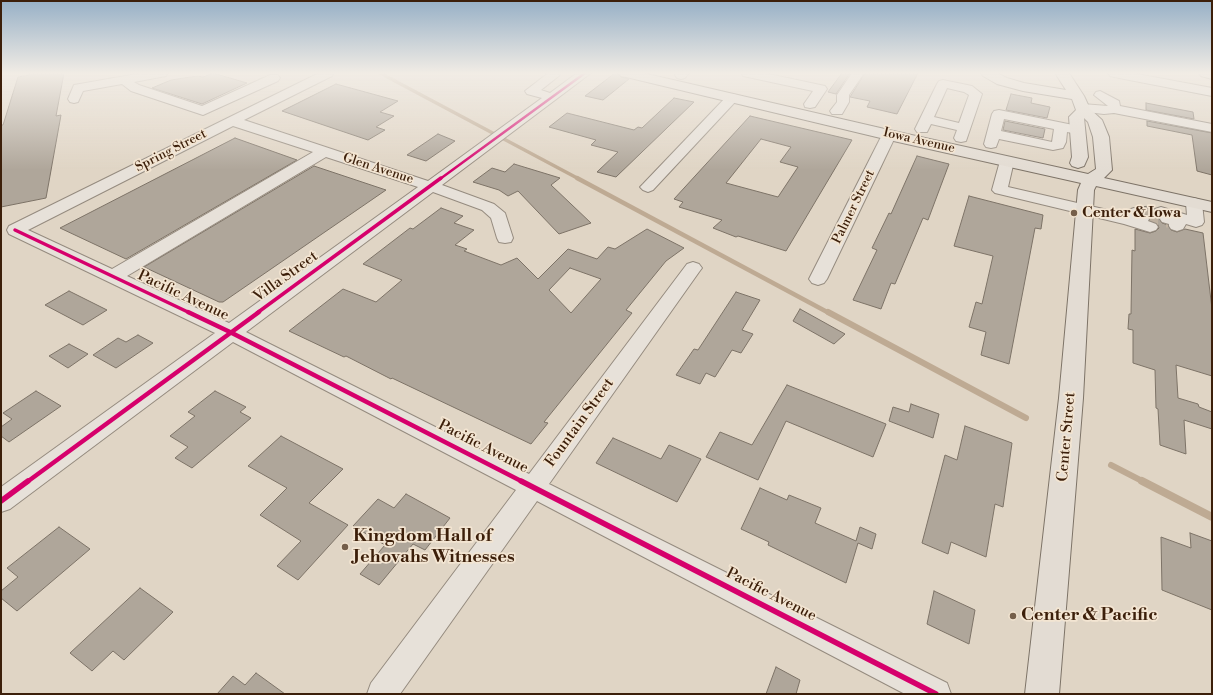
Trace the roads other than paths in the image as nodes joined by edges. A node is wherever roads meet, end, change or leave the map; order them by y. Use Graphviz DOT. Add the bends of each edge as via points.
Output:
graph roads {
  1 [pos="187,105"];
  2 [pos="215,105"];
  3 [pos="263,105"];
  4 [pos="539,105"];
  5 [pos="725,105"];
  6 [pos="764,105"];
  7 [pos="816,105"];
  8 [pos="841,105"];
  9 [pos="933,105"];
  10 [pos="972,105"];
  11 [pos="1081,105"];
  12 [pos="1083,105"];
  13 [pos="1114,105"];
  14 [pos="1114,109"];
  15 [pos="970,110"];
  16 [pos="837,111"];
  17 [pos="999,116"];
  18 [pos="232,121"];
  19 [pos="924,124"];
  20 [pos="1061,127"];
  21 [pos="1212,128"];
  22 [pos="1078,130"];
  23 [pos="962,133"];
  24 [pos="889,135"];
  25 [pos="992,139"];
  26 [pos="325,151"];
  27 [pos="1007,161"];
  28 [pos="1078,163"];
  29 [pos="1098,175"];
  30 [pos="431,186"];
  31 [pos="648,187"];
  32 [pos="1212,195"];
  33 [pos="1194,203"];
  34 [pos="1212,207"];
  35 [pos="1085,210"];
  36 [pos="1171,219"];
  37 [pos="1139,220"];
  38 [pos="15,230"];
  39 [pos="505,238"];
  40 [pos="693,268"];
  41 [pos="114,276"];
  42 [pos="818,279"];
  43 [pos="230,332"];
  44 [pos="534,486"];
  45 [pos="1,501"];
  46 [pos="382,694"];
  47 [pos="936,694"];
  48 [pos="1042,694"];
  1 -- 2 [label="street" via="203,111"];
  3 -- 18 [label="street, Spring Street"];
  4 -- 30 [label="street, Villa Street"];
  5 -- 31 [label="street"];
  6 -- 24 [label="main road, Iowa Avenue"];
  7 -- 16 [label="main road, Iowa Avenue"];
  8 -- 16 [label="street"];
  9 -- 19 [label="street"];
  10 -- 15 [label="street"];
  11 -- 22 [label="main road" via="1076,117"];
  11 -- 29 [label="main road, Center Street" via="1095,120 1101,137"];
  12 -- 14 [label="street" via="1104,110"];
  13 -- 14 [label="street"];
  14 -- 21 [label="street"];
  15 -- 17 [label="street"];
  15 -- 23 [label="street"];
  16 -- 19 [label="main road, Iowa Avenue"];
  17 -- 20 [label="street"];
  17 -- 25 [label="street"];
  18 -- 26 [label="street, Glen Avenue"];
  18 -- 38 [label="street, Spring Street"];
  19 -- 23 [label="main road, Iowa Avenue"];
  20 -- 22 [label="street"];
  20 -- 25 [label="street" via="1058,145 1053,146"];
  22 -- 28 [label="main road"];
  23 -- 25 [label="main road, Iowa Avenue"];
  24 -- 27 [label="main road, Iowa Avenue"];
  24 -- 42 [label="street, Palmer Street"];
  25 -- 28 [label="main road, Iowa Avenue"];
  26 -- 30 [label="street, Glen Avenue"];
  26 -- 41 [label="street"];
  27 -- 29 [label="main road, Iowa Avenue"];
  27 -- 35 [label="street" via="1000,190"];
  28 -- 29 [label="main road"];
  29 -- 32 [label="main road, Iowa Avenue"];
  29 -- 33 [label="main road, Iowa Avenue"];
  29 -- 35 [label="main road, Center Street" via="1086,190"];
  30 -- 39 [label="street, Glen Avenue" via="488,207 499,216"];
  30 -- 43 [label="street, Villa Street"];
  33 -- 34 [label="main road, Iowa Avenue"];
  33 -- 36 [label="street" via="1196,222"];
  35 -- 37 [label="street"];
  35 -- 48 [label="main road, Center Street" via="1071,398"];
  38 -- 41 [label="street, Pacific Avenue"];
  40 -- 44 [label="street, Fountain Street"];
  41 -- 43 [label="street, Pacific Avenue"];
  43 -- 44 [label="street, Pacific Avenue"];
  43 -- 45 [label="street, Villa Street"];
  44 -- 46 [label="street, Fountain Street"];
  44 -- 47 [label="street, Pacific Avenue"];
}
